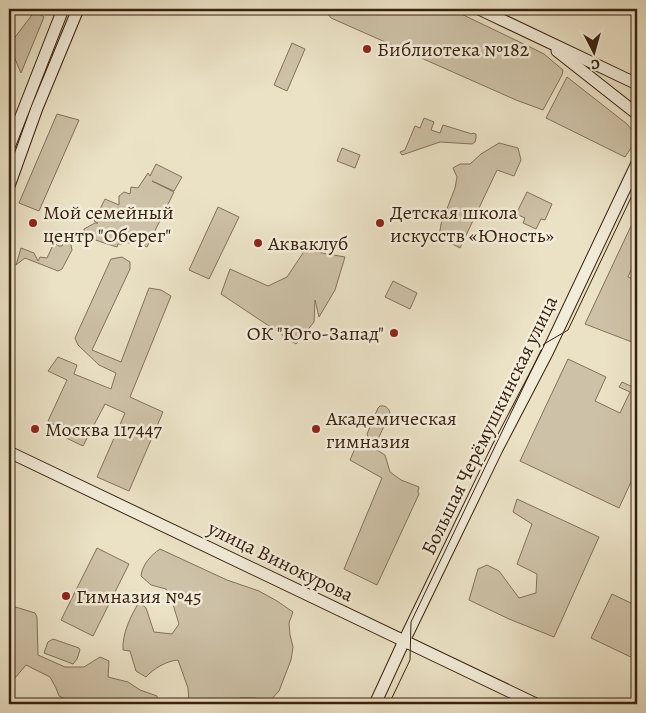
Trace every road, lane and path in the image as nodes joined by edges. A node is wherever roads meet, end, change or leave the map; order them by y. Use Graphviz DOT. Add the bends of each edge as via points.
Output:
graph roads {
  1 [pos="63,9"];
  2 [pos="78,9"];
  3 [pos="479,9"];
  4 [pos="538,37"];
  5 [pos="637,84"];
  6 [pos="637,114"];
  7 [pos="9,147"];
  8 [pos="637,163"];
  9 [pos="9,186"];
  10 [pos="9,452"];
  11 [pos="404,641"];
  12 [pos="375,704"];
  13 [pos="536,704"];
  1 -- 7 [label="main road"];
  2 -- 9 [label="main road"];
  3 -- 4 [label="main road"];
  4 -- 5 [label="main road"];
  4 -- 6 [label="main road"];
  8 -- 11 [label="main road, Большая Черёмушкинская улица"];
  10 -- 11 [label="main road, улица Винокурова"];
  11 -- 12 [label="main road, Большая Черёмушкинская улица"];
  11 -- 13 [label="main road, улица Винокурова"];
}
